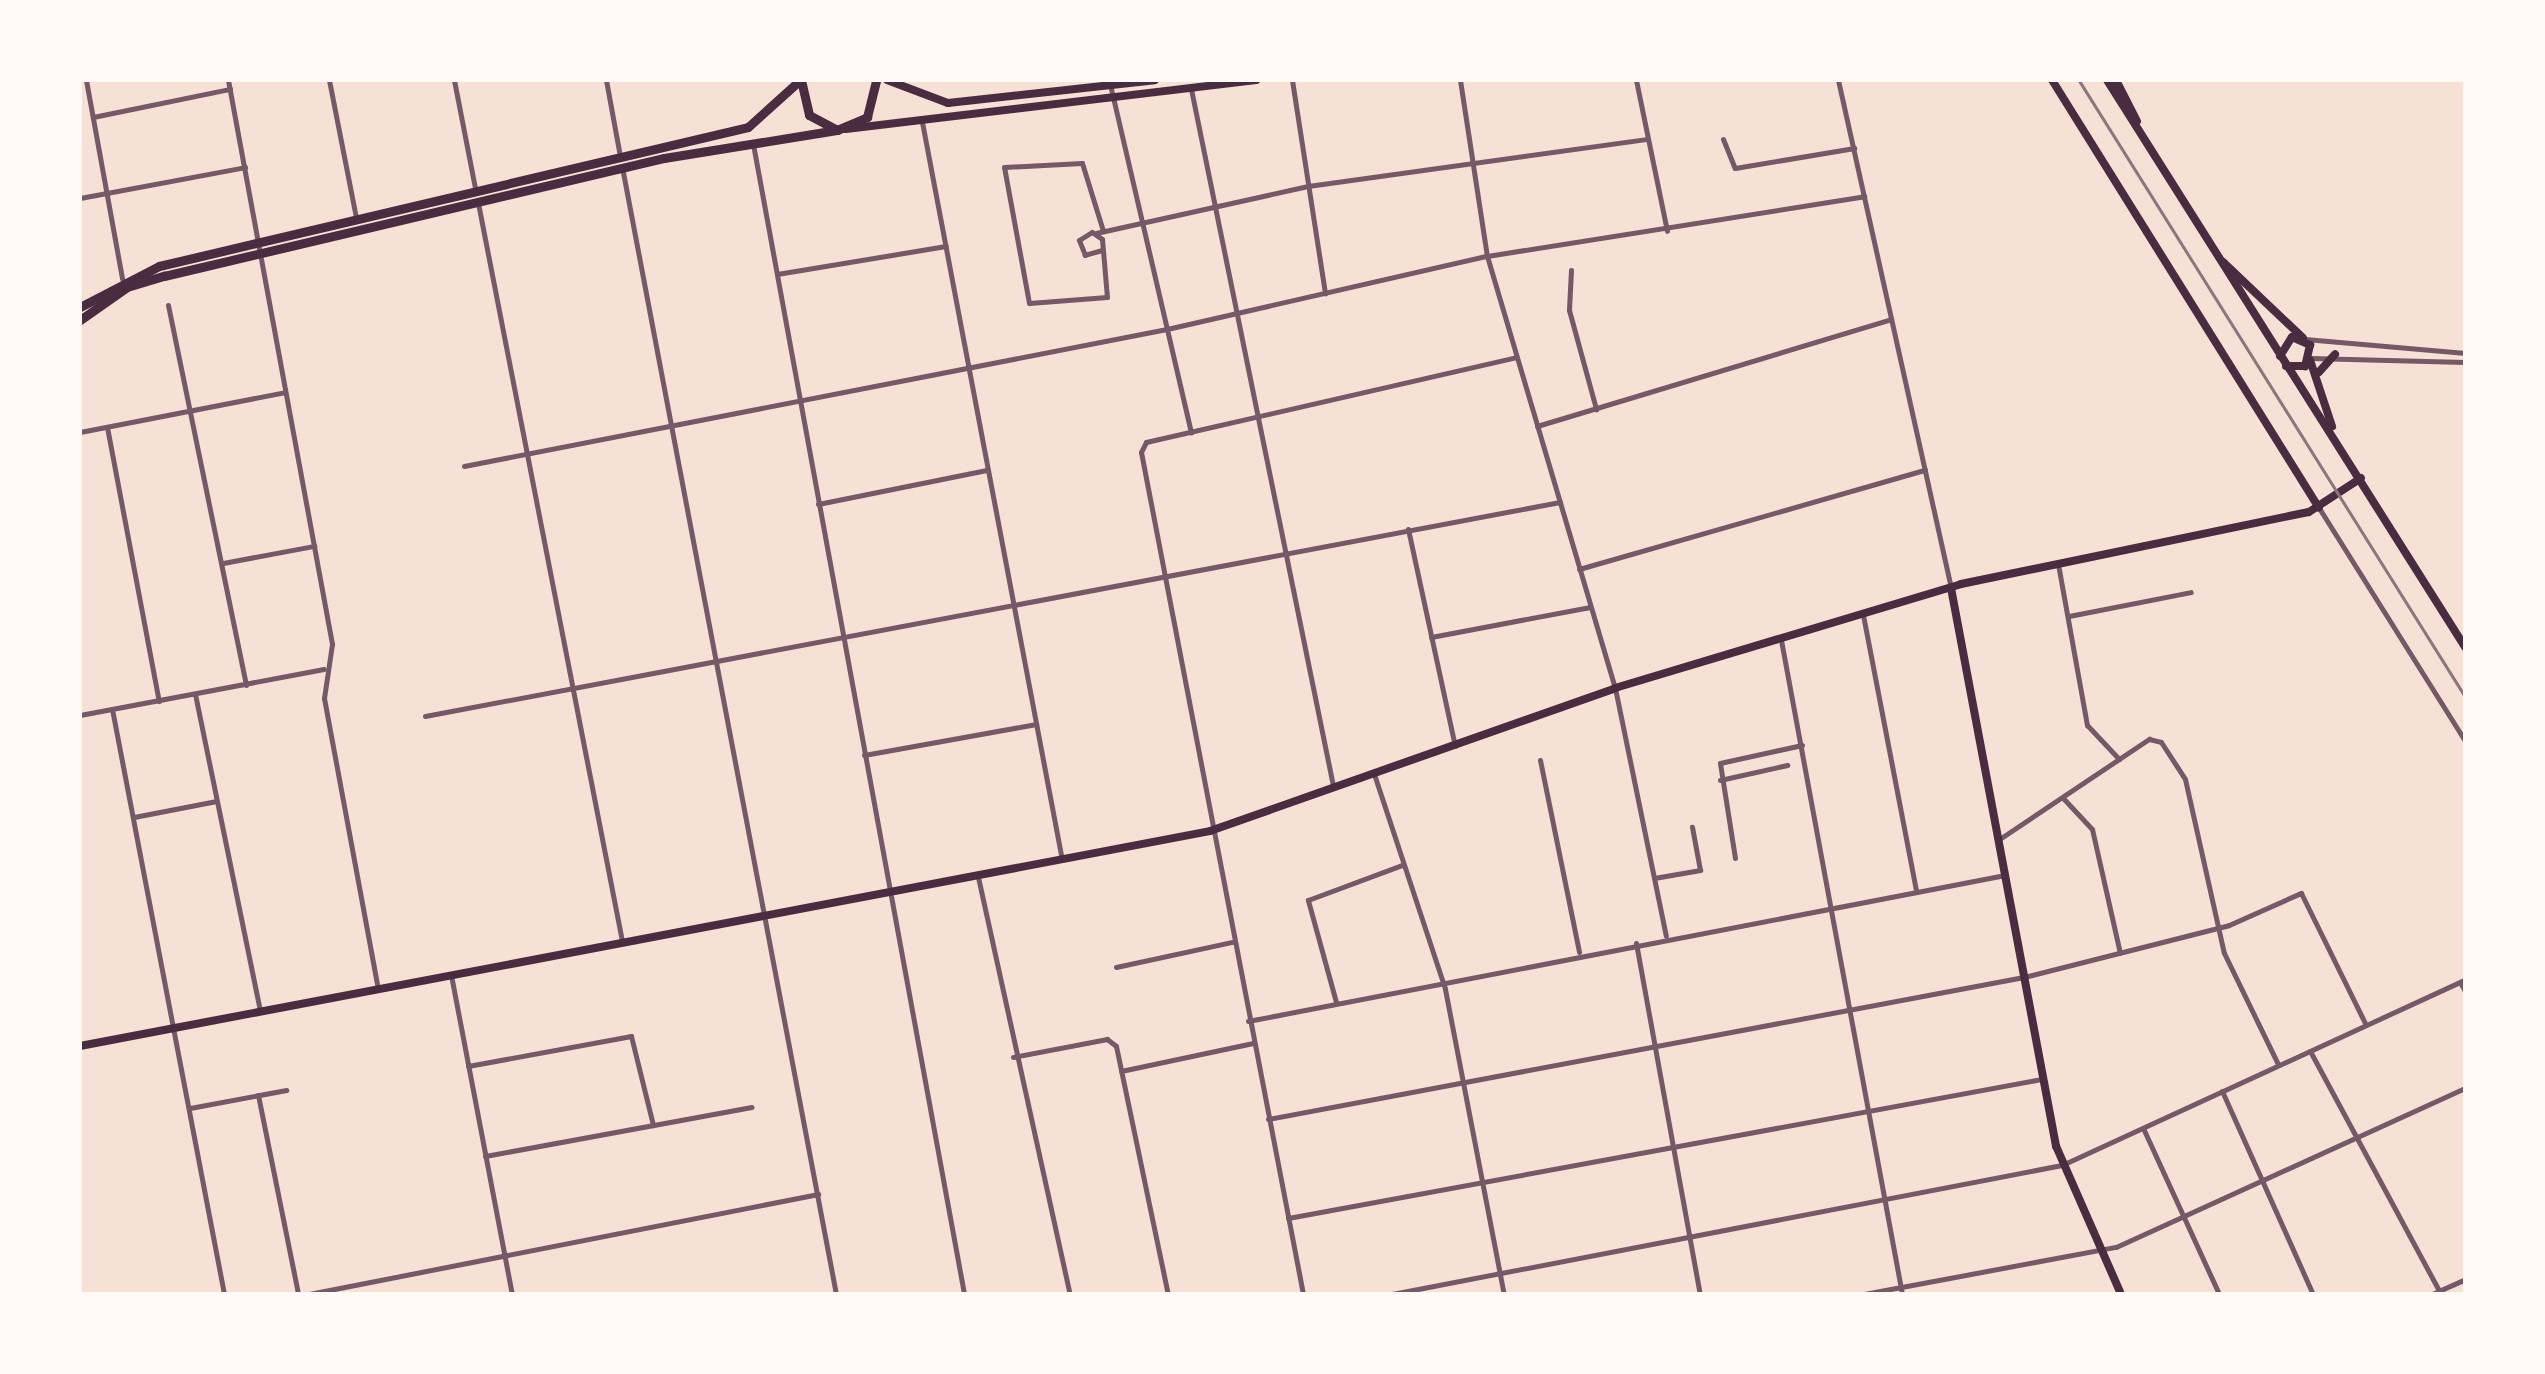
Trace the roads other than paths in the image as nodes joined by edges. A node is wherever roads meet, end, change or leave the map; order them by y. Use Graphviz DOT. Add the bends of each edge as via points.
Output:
graph roads {
  1 [pos="86,80"];
  2 [pos="228,80"];
  3 [pos="329,80"];
  4 [pos="454,80"];
  5 [pos="606,80"];
  6 [pos="801,80"];
  7 [pos="876,80"];
  8 [pos="887,80"];
  9 [pos="1155,80"];
  10 [pos="1256,80"];
  11 [pos="1292,80"];
  12 [pos="1460,80"];
  13 [pos="1636,80"];
  14 [pos="1838,80"];
  15 [pos="2052,80"];
  16 [pos="2107,80"];
  17 [pos="2116,80"];
  18 [pos="1110,83"];
  19 [pos="1191,89"];
  20 [pos="230,90"];
  21 [pos="1113,99"];
  22 [pos="93,116"];
  23 [pos="922,122"];
  24 [pos="842,129"];
  25 [pos="1648,138"];
  26 [pos="1722,140"];
  27 [pos="753,144"];
  28 [pos="1854,148"];
  29 [pos="1472,159"];
  30 [pos="621,162"];
  31 [pos="245,167"];
  32 [pos="2162,169"];
  33 [pos="1308,186"];
  34 [pos="107,194"];
  35 [pos="1864,196"];
  36 [pos="477,197"];
  37 [pos="80,198"];
  38 [pos="1217,203"];
  39 [pos="356,220"];
  40 [pos="1142,221"];
  41 [pos="1668,231"];
  42 [pos="1099,232"];
  43 [pos="946,246"];
  44 [pos="260,249"];
  45 [pos="1102,250"];
  46 [pos="2212,250"];
  47 [pos="1487,256"];
  48 [pos="1571,270"];
  49 [pos="777,274"];
  50 [pos="122,279"];
  51 [pos="1325,293"];
  52 [pos="168,305"];
  53 [pos="80,307"];
  54 [pos="1242,314"];
  55 [pos="1891,319"];
  56 [pos="80,320"];
  57 [pos="1167,330"];
  58 [pos="2304,339"];
  59 [pos="2465,353"];
  60 [pos="2335,354"];
  61 [pos="1516,357"];
  62 [pos="2311,359"];
  63 [pos="2283,362"];
  64 [pos="2465,362"];
  65 [pos="969,368"];
  66 [pos="2319,372"];
  67 [pos="285,392"];
  68 [pos="800,401"];
  69 [pos="1596,409"];
  70 [pos="190,410"];
  71 [pos="1262,416"];
  72 [pos="674,425"];
  73 [pos="107,426"];
  74 [pos="1538,426"];
  75 [pos="80,432"];
  76 [pos="1191,433"];
  77 [pos="528,454"];
  78 [pos="2348,456"];
  79 [pos="464,466"];
  80 [pos="988,470"];
  81 [pos="1925,470"];
  82 [pos="2361,478"];
  83 [pos="1560,502"];
  84 [pos="818,504"];
  85 [pos="2319,508"];
  86 [pos="1408,529"];
  87 [pos="314,546"];
  88 [pos="1289,550"];
  89 [pos="222,563"];
  90 [pos="2058,564"];
  91 [pos="1579,570"];
  92 [pos="1162,574"];
  93 [pos="1951,588"];
  94 [pos="2191,592"];
  95 [pos="1013,602"];
  96 [pos="1591,607"];
  97 [pos="1863,615"];
  98 [pos="2069,616"];
  99 [pos="842,634"];
  100 [pos="1431,636"];
  101 [pos="1781,640"];
  102 [pos="2465,647"];
  103 [pos="719,658"];
  104 [pos="324,669"];
  105 [pos="246,685"];
  106 [pos="574,687"];
  107 [pos="1615,688"];
  108 [pos="196,694"];
  109 [pos="159,701"];
  110 [pos="112,710"];
  111 [pos="80,715"];
  112 [pos="424,716"];
  113 [pos="1036,724"];
  114 [pos="2465,740"];
  115 [pos="1802,745"];
  116 [pos="1455,746"];
  117 [pos="864,755"];
  118 [pos="2119,759"];
  119 [pos="1540,760"];
  120 [pos="1788,765"];
  121 [pos="1374,774"];
  122 [pos="1720,780"];
  123 [pos="1333,789"];
  124 [pos="2063,798"];
  125 [pos="216,801"];
  126 [pos="134,818"];
  127 [pos="1692,827"];
  128 [pos="1210,830"];
  129 [pos="1998,840"];
  130 [pos="1735,858"];
  131 [pos="1062,860"];
  132 [pos="1403,864"];
  133 [pos="2005,875"];
  134 [pos="978,877"];
  135 [pos="1654,878"];
  136 [pos="1916,891"];
  137 [pos="889,893"];
  138 [pos="1834,906"];
  139 [pos="768,915"];
  140 [pos="2217,929"];
  141 [pos="1666,936"];
  142 [pos="622,942"];
  143 [pos="1232,942"];
  144 [pos="1636,942"];
  145 [pos="1578,952"];
  146 [pos="2120,953"];
  147 [pos="1116,967"];
  148 [pos="451,975"];
  149 [pos="2024,978"];
  150 [pos="1442,980"];
  151 [pos="2462,981"];
  152 [pos="378,988"];
  153 [pos="2465,991"];
  154 [pos="1336,1002"];
  155 [pos="1854,1009"];
  156 [pos="260,1011"];
  157 [pos="1248,1021"];
  158 [pos="2366,1025"];
  159 [pos="174,1028"];
  160 [pos="1252,1043"];
  161 [pos="80,1046"];
  162 [pos="1654,1046"];
  163 [pos="2310,1051"];
  164 [pos="1014,1056"];
  165 [pos="2278,1065"];
  166 [pos="468,1066"];
  167 [pos="1121,1071"];
  168 [pos="2043,1079"];
  169 [pos="1464,1082"];
  170 [pos="2465,1088"];
  171 [pos="286,1090"];
  172 [pos="2222,1091"];
  173 [pos="258,1095"];
  174 [pos="752,1107"];
  175 [pos="190,1108"];
  176 [pos="1873,1110"];
  177 [pos="1268,1119"];
  178 [pos="653,1125"];
  179 [pos="2143,1128"];
  180 [pos="2363,1134"];
  181 [pos="1672,1147"];
  182 [pos="486,1156"];
  183 [pos="2062,1165"];
  184 [pos="2262,1181"];
  185 [pos="1483,1182"];
  186 [pos="818,1194"];
  187 [pos="1887,1199"];
  188 [pos="2184,1216"];
  189 [pos="1288,1218"];
  190 [pos="1690,1237"];
  191 [pos="2102,1251"];
  192 [pos="505,1258"];
  193 [pos="1500,1273"];
  194 [pos="2465,1279"];
  195 [pos="1902,1290"];
  196 [pos="2437,1293"];
  197 [pos="224,1294"];
  198 [pos="298,1294"];
  199 [pos="308,1294"];
  200 [pos="512,1294"];
  201 [pos="836,1294"];
  202 [pos="964,1294"];
  203 [pos="1070,1294"];
  204 [pos="1168,1294"];
  205 [pos="1303,1294"];
  206 [pos="1392,1294"];
  207 [pos="1504,1294"];
  208 [pos="1700,1294"];
  209 [pos="1864,1294"];
  210 [pos="2121,1294"];
  211 [pos="2219,1294"];
  212 [pos="2313,1294"];
  1 -- 22 [label="street"];
  2 -- 20 [label="street"];
  3 -- 39 [label="street"];
  4 -- 36 [label="street"];
  5 -- 30 [label="street"];
  6 -- 24 [label="main road" via="810,116"];
  6 -- 30 [label="main road" via="754,125"];
  7 -- 24 [label="main road" via="872,110"];
  8 -- 18 [label="main road" via="948,103"];
  9 -- 18 [label="main road"];
  10 -- 19 [label="main road"];
  11 -- 33 [label="street"];
  12 -- 29 [label="street"];
  13 -- 25 [label="street"];
  14 -- 28 [label="street"];
  15 -- 85 [label="main road"];
  16 -- 32 [label="main road"];
  17 -- 32 [label="main road"];
  18 -- 21 [label="street"];
  19 -- 21 [label="main road"];
  19 -- 38 [label="street"];
  20 -- 22 [label="street"];
  20 -- 31 [label="street"];
  21 -- 23 [label="main road"];
  21 -- 40 [label="street"];
  22 -- 34 [label="street"];
  23 -- 24 [label="main road"];
  23 -- 43 [label="street"];
  24 -- 27 [label="main road"];
  25 -- 29 [label="street"];
  25 -- 41 [label="street"];
  26 -- 28 [label="street" via="1735,168"];
  27 -- 30 [label="main road"];
  27 -- 49 [label="street"];
  28 -- 35 [label="street"];
  29 -- 33 [label="street"];
  29 -- 47 [label="street"];
  30 -- 36 [label="main road"];
  30 -- 72 [label="street"];
  31 -- 34 [label="street"];
  31 -- 44 [label="street"];
  32 -- 46 [label="main road"];
  33 -- 38 [label="street"];
  33 -- 51 [label="street"];
  34 -- 37 [label="street"];
  34 -- 50 [label="street"];
  35 -- 41 [label="street"];
  35 -- 55 [label="street"];
  36 -- 39 [label="main road"];
  36 -- 44 [label="main road"];
  36 -- 77 [label="street"];
  38 -- 40 [label="street"];
  38 -- 54 [label="street"];
  39 -- 44 [label="main road"];
  40 -- 42 [label="street"];
  40 -- 57 [label="street"];
  41 -- 47 [label="street"];
  42 -- 45 [label="street"];
  42 -- 45 [label="street" via="1084,234 1079,248 1092,256"];
  42 -- 45 [label="street" via="1082,164 1004,167 1030,303 1106,298"];
  43 -- 49 [label="street"];
  43 -- 65 [label="street"];
  44 -- 50 [label="main road"];
  44 -- 56 [label="main road" via="139,283"];
  44 -- 67 [label="street"];
  46 -- 58 [label="main road"];
  46 -- 63 [label="main road"];
  47 -- 51 [label="street"];
  47 -- 61 [label="street"];
  48 -- 69 [label="street" via="1569,310"];
  49 -- 68 [label="street"];
  50 -- 53 [label="main road"];
  51 -- 54 [label="street"];
  52 -- 70 [label="street"];
  54 -- 57 [label="street"];
  54 -- 71 [label="street"];
  55 -- 69 [label="street"];
  55 -- 81 [label="street"];
  57 -- 65 [label="street"];
  57 -- 76 [label="street"];
  58 -- 59 [label="street"];
  58 -- 62 [label="main road"];
  58 -- 63 [label="main road" via="2283,342"];
  60 -- 62 [label="street"];
  60 -- 64 [label="street"];
  60 -- 66 [label="main road"];
  61 -- 71 [label="street"];
  61 -- 74 [label="street"];
  62 -- 63 [label="main road"];
  62 -- 66 [label="main road"];
  63 -- 78 [label="main road"];
  65 -- 68 [label="street"];
  65 -- 80 [label="street"];
  66 -- 78 [label="main road"];
  67 -- 70 [label="street"];
  67 -- 87 [label="street"];
  68 -- 72 [label="street"];
  68 -- 84 [label="street"];
  69 -- 74 [label="street"];
  70 -- 73 [label="street"];
  70 -- 89 [label="street"];
  71 -- 76 [label="street"];
  71 -- 88 [label="street"];
  72 -- 77 [label="street"];
  72 -- 103 [label="street"];
  73 -- 75 [label="street"];
  73 -- 109 [label="street"];
  74 -- 83 [label="street"];
  76 -- 92 [label="street" via="1146,442 1140,452"];
  77 -- 79 [label="street"];
  77 -- 106 [label="street"];
  78 -- 82 [label="main road"];
  80 -- 84 [label="street"];
  80 -- 95 [label="street"];
  81 -- 91 [label="street"];
  81 -- 93 [label="street"];
  82 -- 85 [label="main road"];
  82 -- 102 [label="main road"];
  83 -- 86 [label="street"];
  83 -- 91 [label="street"];
  84 -- 99 [label="street"];
  85 -- 90 [label="main road"];
  85 -- 114 [label="street"];
  86 -- 88 [label="street"];
  86 -- 100 [label="street"];
  87 -- 89 [label="street"];
  87 -- 104 [label="street" via="332,644"];
  88 -- 92 [label="street"];
  88 -- 123 [label="street"];
  89 -- 105 [label="street"];
  90 -- 93 [label="main road"];
  90 -- 98 [label="street"];
  91 -- 96 [label="street"];
  92 -- 95 [label="street"];
  92 -- 128 [label="street"];
  93 -- 97 [label="main road"];
  93 -- 129 [label="main road"];
  94 -- 98 [label="street"];
  95 -- 99 [label="street"];
  95 -- 113 [label="street"];
  96 -- 100 [label="street"];
  96 -- 107 [label="street"];
  97 -- 101 [label="main road"];
  97 -- 136 [label="street"];
  98 -- 118 [label="street" via="2087,726"];
  99 -- 103 [label="street"];
  99 -- 117 [label="street"];
  100 -- 116 [label="street"];
  101 -- 107 [label="main road"];
  101 -- 115 [label="street"];
  103 -- 106 [label="street"];
  103 -- 139 [label="street"];
  104 -- 105 [label="street"];
  104 -- 152 [label="street"];
  105 -- 108 [label="street"];
  106 -- 112 [label="street"];
  106 -- 142 [label="street"];
  107 -- 116 [label="main road"];
  107 -- 135 [label="street"];
  108 -- 109 [label="street"];
  108 -- 125 [label="street"];
  109 -- 110 [label="street"];
  110 -- 111 [label="street"];
  110 -- 126 [label="street"];
  113 -- 117 [label="street"];
  113 -- 131 [label="street"];
  115 -- 122 [label="street" via="1720,763"];
  115 -- 138 [label="street"];
  116 -- 121 [label="main road"];
  117 -- 137 [label="street"];
  118 -- 124 [label="street"];
  118 -- 140 [label="street" via="2153,738 2182,770"];
  119 -- 145 [label="street"];
  120 -- 122 [label="street"];
  121 -- 123 [label="main road"];
  121 -- 132 [label="street"];
  122 -- 130 [label="street"];
  123 -- 128 [label="main road"];
  124 -- 129 [label="street"];
  124 -- 146 [label="street" via="2092,829"];
  125 -- 126 [label="street"];
  125 -- 156 [label="street"];
  126 -- 159 [label="street"];
  127 -- 135 [label="street" via="1700,870"];
  128 -- 131 [label="main road"];
  128 -- 143 [label="street"];
  129 -- 133 [label="main road"];
  131 -- 134 [label="main road"];
  132 -- 150 [label="street"];
  132 -- 154 [label="street" via="1308,900"];
  133 -- 136 [label="street"];
  133 -- 149 [label="main road"];
  134 -- 137 [label="main road"];
  134 -- 164 [label="street"];
  135 -- 141 [label="street"];
  136 -- 138 [label="street"];
  137 -- 139 [label="main road"];
  137 -- 202 [label="street"];
  138 -- 141 [label="street"];
  138 -- 155 [label="street"];
  139 -- 142 [label="main road"];
  139 -- 186 [label="street"];
  140 -- 146 [label="street"];
  140 -- 158 [label="street" via="2301,893"];
  140 -- 165 [label="street"];
  141 -- 144 [label="street"];
  142 -- 148 [label="main road"];
  143 -- 147 [label="street"];
  143 -- 157 [label="street"];
  144 -- 145 [label="street"];
  144 -- 162 [label="street"];
  145 -- 150 [label="street"];
  146 -- 149 [label="street"];
  148 -- 152 [label="main road"];
  148 -- 166 [label="street"];
  149 -- 155 [label="street"];
  149 -- 168 [label="main road"];
  150 -- 154 [label="street"];
  150 -- 169 [label="street"];
  151 -- 153 [label="street"];
  151 -- 158 [label="street"];
  152 -- 156 [label="main road"];
  154 -- 157 [label="street"];
  155 -- 162 [label="street"];
  155 -- 176 [label="street"];
  156 -- 159 [label="main road"];
  157 -- 160 [label="street"];
  158 -- 163 [label="street"];
  159 -- 161 [label="main road"];
  159 -- 175 [label="street"];
  160 -- 167 [label="street"];
  160 -- 177 [label="street"];
  162 -- 169 [label="street"];
  162 -- 181 [label="street"];
  163 -- 165 [label="street"];
  163 -- 180 [label="street"];
  164 -- 167 [label="street" via="1107,1039 1116,1046"];
  164 -- 203 [label="street"];
  165 -- 172 [label="street"];
  166 -- 178 [label="street" via="636,1038"];
  166 -- 182 [label="street"];
  167 -- 204 [label="street"];
  168 -- 176 [label="street"];
  168 -- 183 [label="main road"];
  169 -- 177 [label="street"];
  169 -- 185 [label="street"];
  170 -- 180 [label="street"];
  171 -- 173 [label="street"];
  172 -- 179 [label="street"];
  172 -- 184 [label="street"];
  173 -- 175 [label="street"];
  173 -- 198 [label="street"];
  174 -- 178 [label="street"];
  175 -- 197 [label="street"];
  176 -- 181 [label="street"];
  176 -- 187 [label="street"];
  177 -- 189 [label="street"];
  178 -- 182 [label="street"];
  179 -- 183 [label="street"];
  179 -- 188 [label="street"];
  180 -- 184 [label="street"];
  180 -- 196 [label="street"];
  181 -- 185 [label="street"];
  181 -- 190 [label="street"];
  182 -- 192 [label="street"];
  183 -- 187 [label="street"];
  183 -- 191 [label="main road"];
  184 -- 188 [label="street"];
  184 -- 212 [label="street"];
  185 -- 189 [label="street"];
  185 -- 193 [label="street"];
  186 -- 192 [label="street"];
  186 -- 201 [label="street"];
  187 -- 190 [label="street"];
  187 -- 195 [label="street"];
  188 -- 191 [label="street"];
  188 -- 211 [label="street"];
  189 -- 205 [label="street"];
  190 -- 193 [label="street"];
  190 -- 208 [label="street"];
  191 -- 195 [label="street"];
  191 -- 210 [label="main road"];
  192 -- 199 [label="street"];
  192 -- 200 [label="street"];
  193 -- 206 [label="street"];
  193 -- 207 [label="street"];
  194 -- 196 [label="street"];
  195 -- 209 [label="street"];
}
